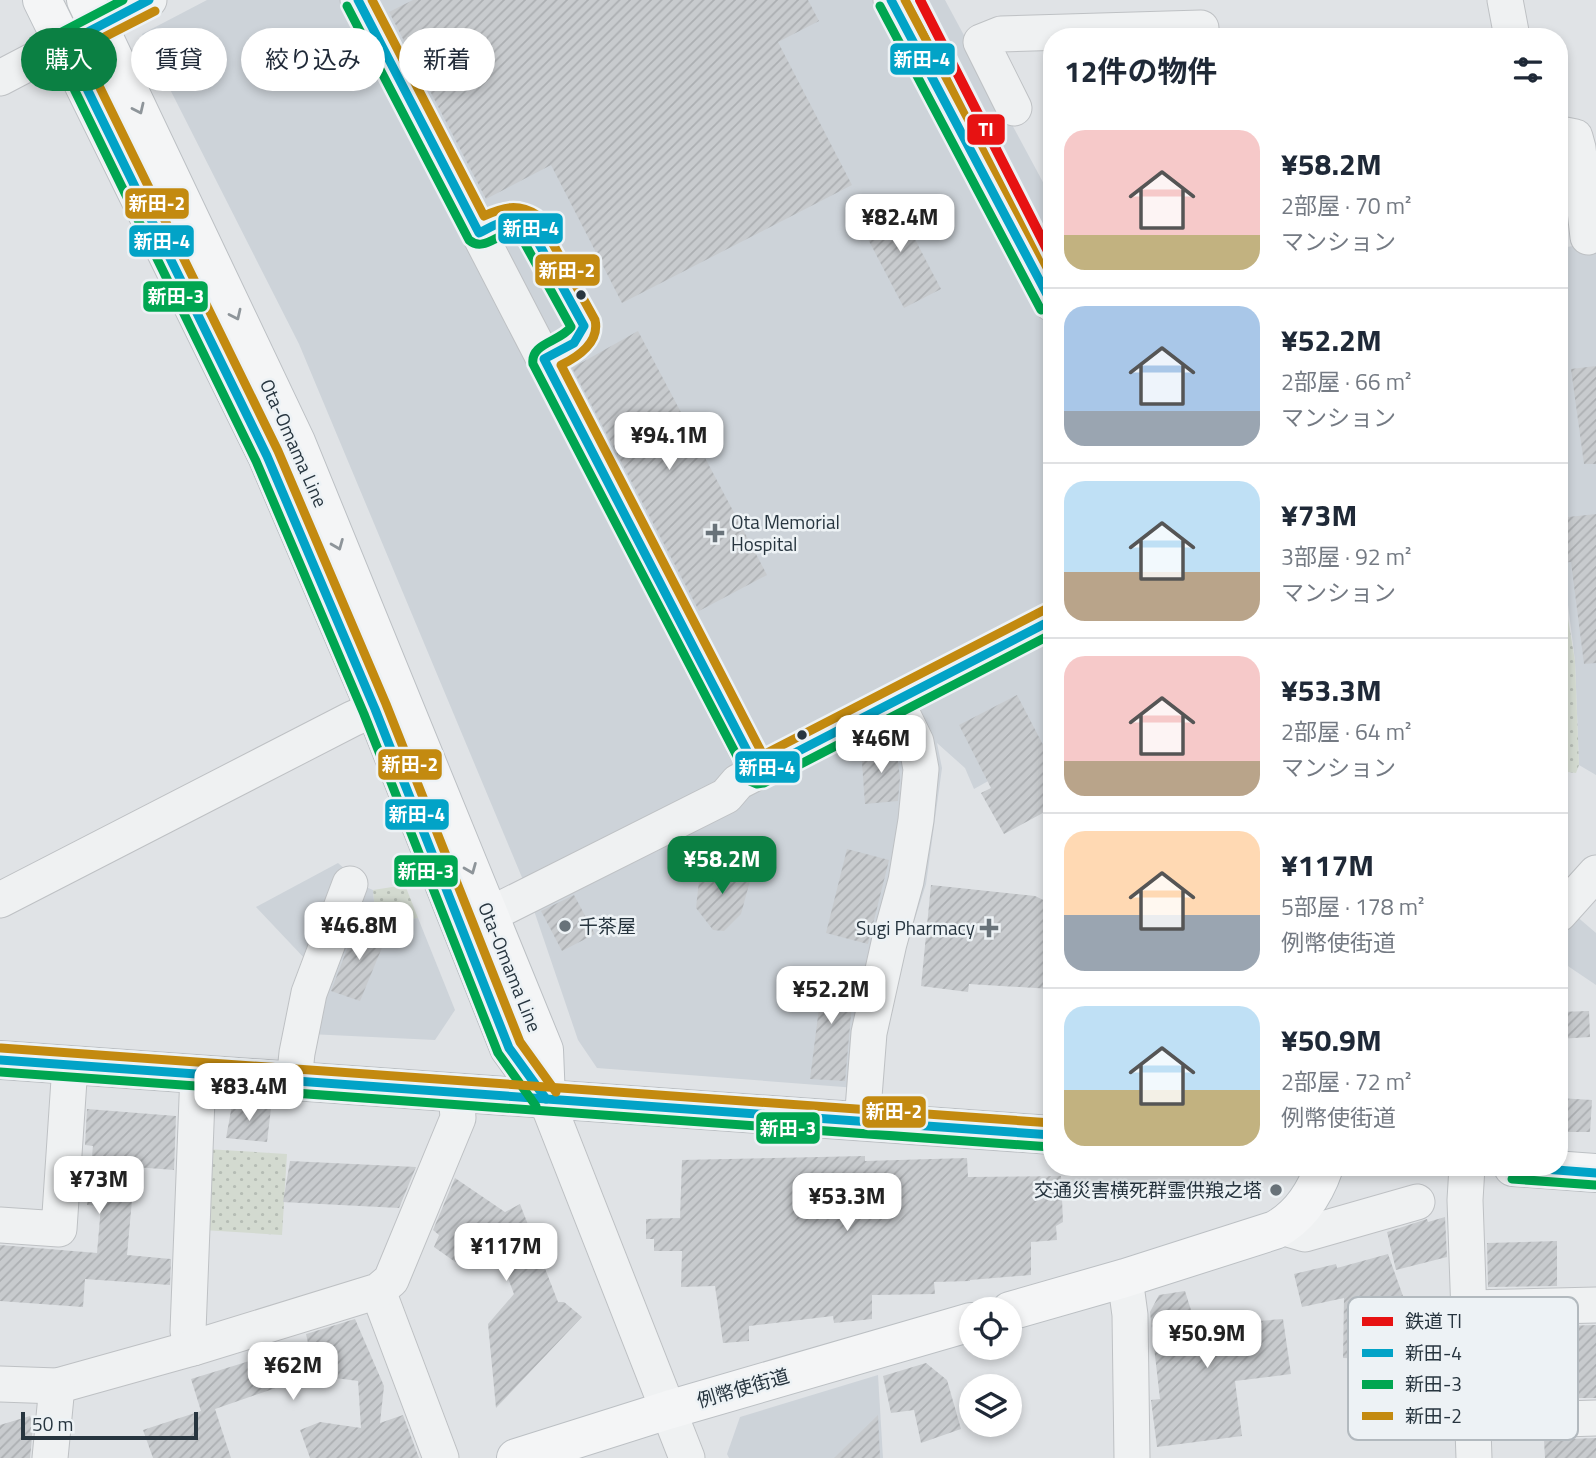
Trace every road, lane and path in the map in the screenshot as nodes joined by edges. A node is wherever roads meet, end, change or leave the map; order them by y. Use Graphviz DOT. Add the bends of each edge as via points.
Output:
graph roads {
  1 [pos="42,0"];
  2 [pos="149,0"];
  3 [pos="358,0"];
  4 [pos="891,0"];
  5 [pos="1505,0"];
  6 [pos="93,13"];
  7 [pos="1200,22"];
  8 [pos="57,28"];
  9 [pos="79,28"];
  10 [pos="1100,28"];
  11 [pos="1510,28"];
  12 [pos="1043,31"];
  13 [pos="21,67"];
  14 [pos="0,78"];
  15 [pos="88,91"];
  16 [pos="1014,108"];
  17 [pos="1568,136"];
  18 [pos="479,233"];
  19 [pos="1581,238"];
  20 [pos="1043,287"];
  21 [pos="544,359"];
  22 [pos="1043,625"];
  23 [pos="896,701"];
  24 [pos="376,709"];
  25 [pos="758,772"];
  26 [pos="1596,873"];
  27 [pos="350,884"];
  28 [pos="0,900"];
  29 [pos="1568,904"];
  30 [pos="489,915"];
  31 [pos="0,1060"];
  32 [pos="70,1065"];
  33 [pos="198,1073"];
  34 [pos="295,1081"];
  35 [pos="456,1092"];
  36 [pos="547,1099"];
  37 [pos="862,1122"];
  38 [pos="1043,1134"];
  39 [pos="1568,1171"];
  40 [pos="1596,1173"];
  41 [pos="1320,1176"];
  42 [pos="1466,1176"];
  43 [pos="1416,1202"];
  44 [pos="0,1225"];
  45 [pos="1281,1227"];
  46 [pos="1125,1278"];
  47 [pos="378,1291"];
  48 [pos="1468,1297"];
  49 [pos="1578,1305"];
  50 [pos="1596,1305"];
  51 [pos="1022,1308"];
  52 [pos="959,1325"];
  53 [pos="193,1348"];
  54 [pos="0,1384"];
  55 [pos="57,1386"];
  56 [pos="668,1410"];
  57 [pos="1596,1418"];
  58 [pos="1578,1419"];
  59 [pos="1474,1440"];
  60 [pos="50,1458"];
  61 [pos="441,1458"];
  62 [pos="516,1458"];
  63 [pos="687,1458"];
  64 [pos="1132,1458"];
  65 [pos="1474,1458"];
  1 -- 8 [label="main road, Ota-Omama Line"];
  2 -- 6 [label="street"];
  3 -- 18 [label="street"];
  4 -- 20 [label="street"];
  5 -- 11 [label="street"];
  6 -- 9 [label="street"];
  6 -- 30 [label="main road, Ota-Omama Line, one-way" via="296,442"];
  7 -- 10 [label="street"];
  12 -- 16 [label="street" via="1001,34 981,42"];
  13 -- 14 [label="street"];
  15 -- 24 [label="main road, Ota-Omama Line" via="267,456"];
  17 -- 19 [label="street" via="1575,137 1578,148"];
  18 -- 21 [label="street"];
  18 -- 21 [label="street" via="510,218 528,224 584,326 576,342"];
  21 -- 25 [label="street"];
  22 -- 23 [label="street"];
  23 -- 25 [label="street"];
  23 -- 37 [label="street" via="916,742 921,769 906,881 869,1033"];
  24 -- 28 [label="street"];
  24 -- 36 [label="main road, Ota-Omama Line" via="509,1048"];
  25 -- 30 [label="street" via="738,782 726,796"];
  26 -- 29 [label="street"];
  27 -- 34 [label="street" via="309,993"];
  30 -- 36 [label="main road, Ota-Omama Line" via="544,1050"];
  31 -- 32 [label="main road"];
  32 -- 33 [label="main road"];
  32 -- 44 [label="street" via="59,1229"];
  33 -- 34 [label="main road"];
  33 -- 53 [label="street" via="188,1331"];
  34 -- 35 [label="main road"];
  35 -- 36 [label="main road"];
  35 -- 47 [label="street" via="458,1118 391,1280"];
  36 -- 37 [label="main road"];
  36 -- 56 [label="street"];
  37 -- 38 [label="main road"];
  39 -- 40 [label="main road"];
  41 -- 45 [label="main road" via="1303,1206"];
  42 -- 48 [label="street"];
  43 -- 45 [label="street" via="1305,1234"];
  45 -- 46 [label="main road"];
  46 -- 51 [label="main road"];
  46 -- 64 [label="street" via="1130,1315"];
  47 -- 53 [label="street"];
  47 -- 61 [label="street"];
  49 -- 50 [label="street"];
  52 -- 56 [label="main road, 例幣使街道"];
  53 -- 55 [label="street"];
  54 -- 55 [label="street"];
  55 -- 60 [label="street"];
  56 -- 62 [label="main road, 例幣使街道"];
  56 -- 63 [label="street"];
  57 -- 58 [label="street"];
  59 -- 65 [label="street"];
}
